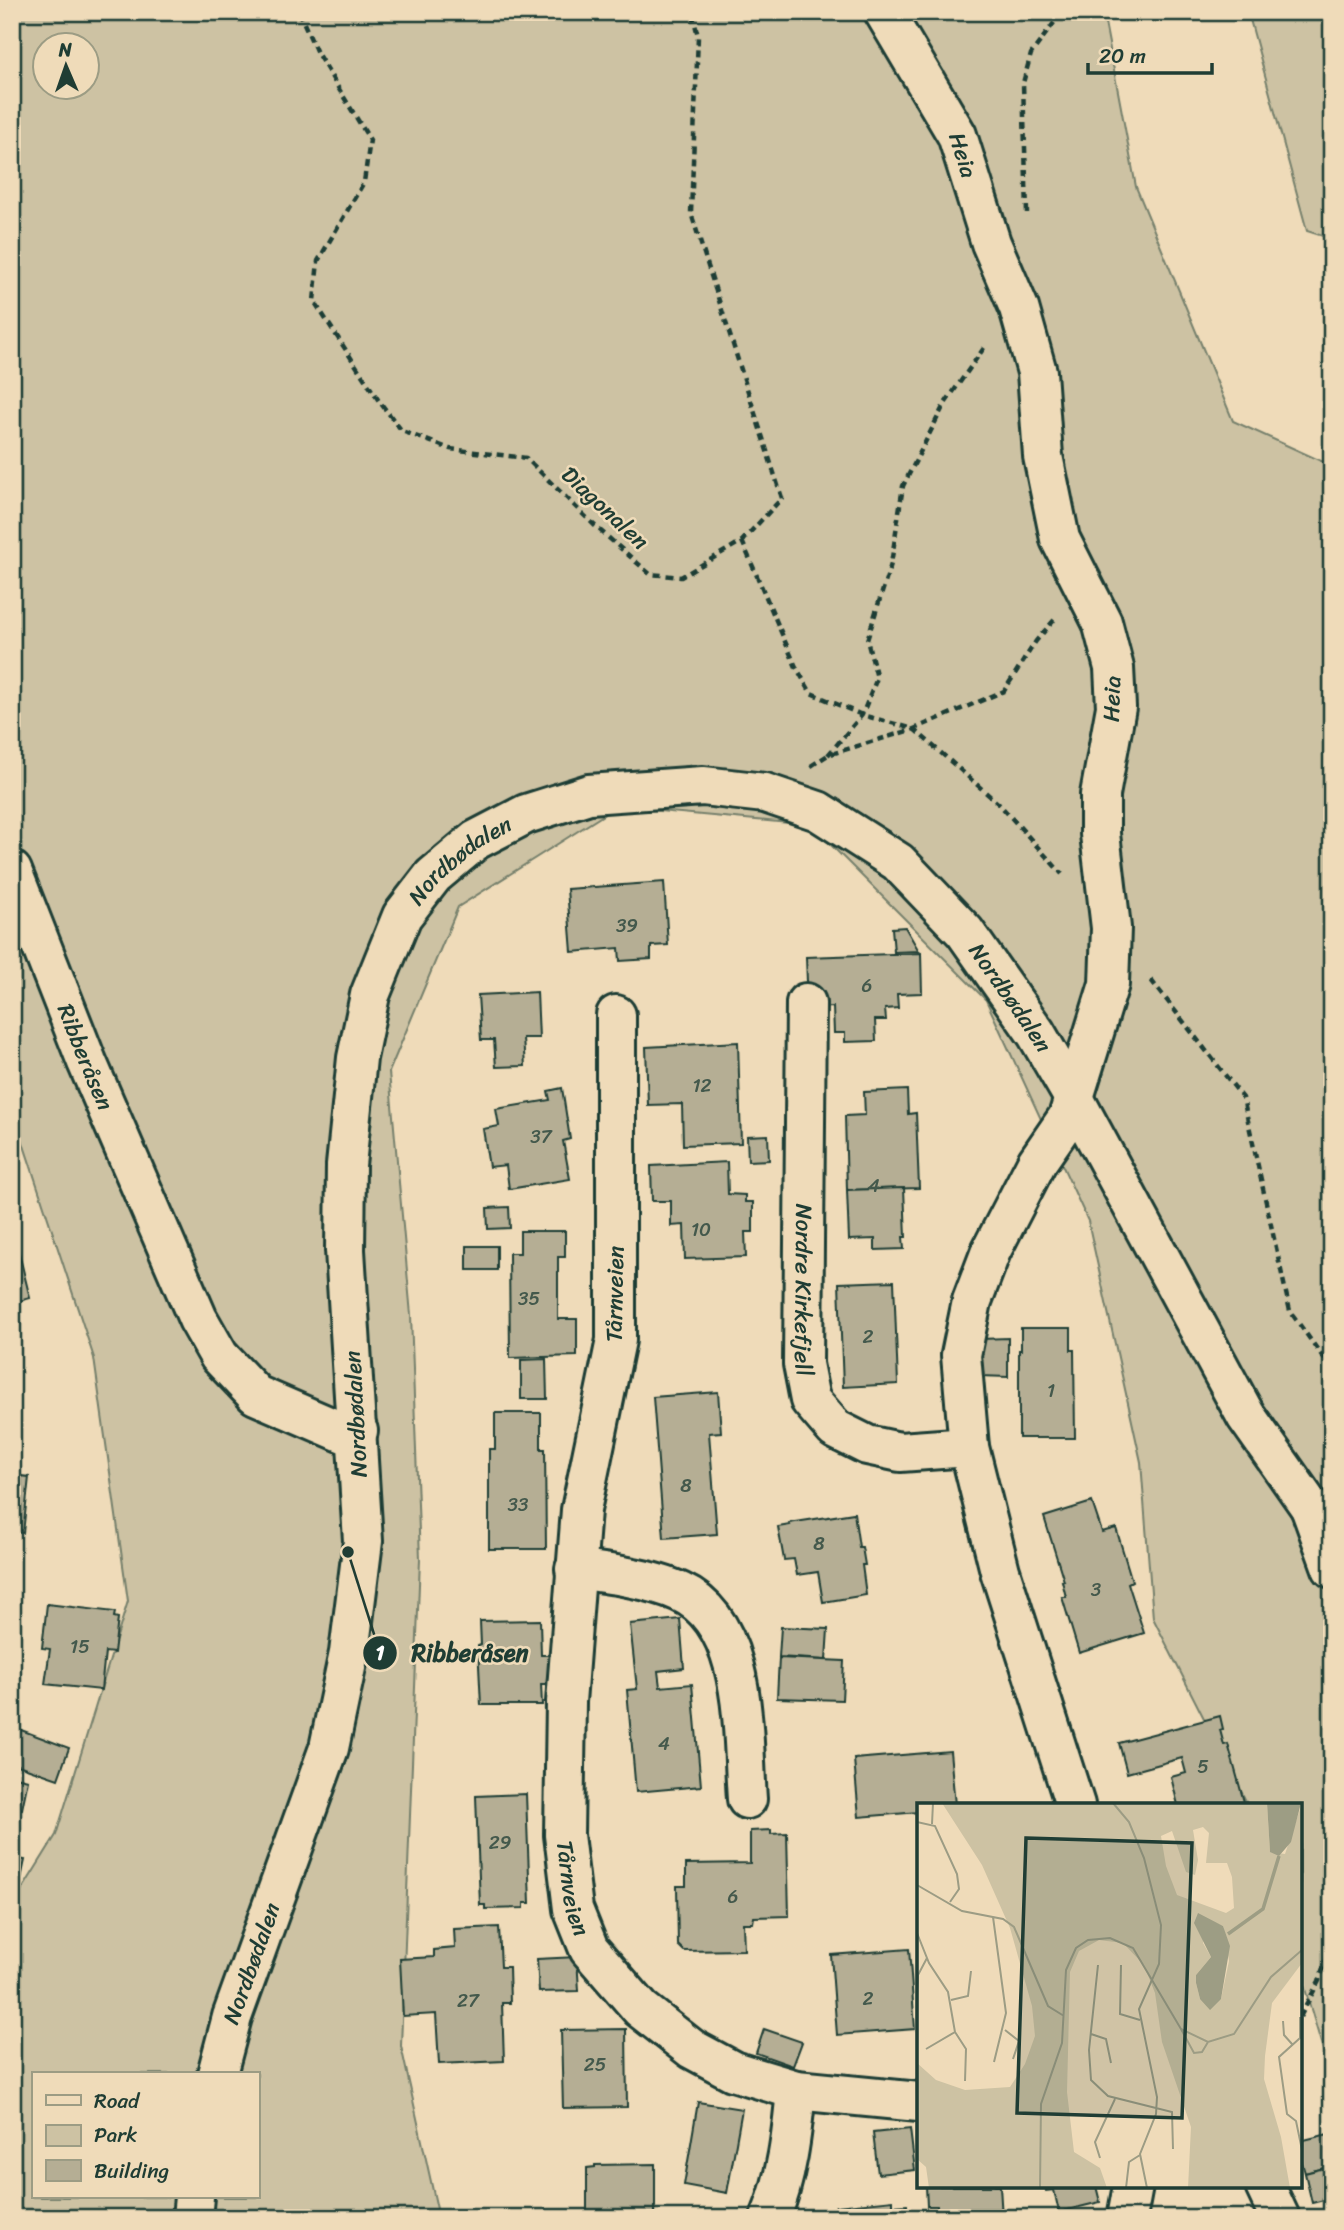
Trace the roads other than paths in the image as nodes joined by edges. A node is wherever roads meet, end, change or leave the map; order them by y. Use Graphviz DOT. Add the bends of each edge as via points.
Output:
graph roads {
  1 [pos="884,12"];
  2 [pos="12,871"];
  3 [pos="806,1003"];
  4 [pos="615,1015"];
  5 [pos="1075,1100"];
  6 [pos="358,1431"];
  7 [pos="969,1447"];
  8 [pos="1321,1515"];
  9 [pos="1332,1568"];
  10 [pos="576,1569"];
  11 [pos="747,1799"];
  12 [pos="1074,1803"];
  13 [pos="218,2072"];
  14 [pos="796,2090"];
  15 [pos="917,2102"];
  16 [pos="1133,2188"];
  17 [pos="1266,2188"];
  18 [pos="194,2198"];
  19 [pos="192,2218"];
  20 [pos="770,2218"];
  21 [pos="1127,2218"];
  22 [pos="1280,2218"];
  1 -- 5 [label="street, Heia" via="957,135 991,243 1019,308 1037,372 1044,456 1059,539 1102,622 1114,667 1116,707 1100,795 1111,929 1109,984"];
  2 -- 6 [label="street, Ribberåsen" via="87,1062 198,1319 219,1356 256,1395 344,1433"];
  3 -- 7 [label="street, Nordre Kirkefjell" via="803,1364 810,1400 835,1429 867,1445 900,1452"];
  4 -- 10 [label="street, Tårnveien" via="616,1340 581,1510"];
  5 -- 6 [label="street, Nordbødalen" via="1036,1033 965,932 898,862 818,811 765,793 703,786 589,794 526,814 476,840 433,876 402,916 370,995 357,1058 346,1165 345,1250"];
  5 -- 7 [label="street" via="991,1251 972,1301 961,1355"];
  5 -- 8 [label="street, Nordbødalen" via="1246,1416"];
  6 -- 13 [label="street, Nordbødalen" via="363,1541 349,1653 329,1748 232,2017"];
  7 -- 12 [label="street" via="1000,1571"];
  8 -- 9 [label="street, Nordbødalen"];
  10 -- 11 [label="street" via="679,1591 705,1608 723,1634 737,1671"];
  10 -- 14 [label="street, Tårnveien" via="566,1702 564,1835 573,1909 589,1948 641,2009 692,2049 733,2071"];
  14 -- 15 [label="street, Tårnveien"];
  14 -- 20 [label="street" via="779,2196"];
  16 -- 21 [label="street"];
  17 -- 22 [label="street"];
  18 -- 19 [label="street"];
}
